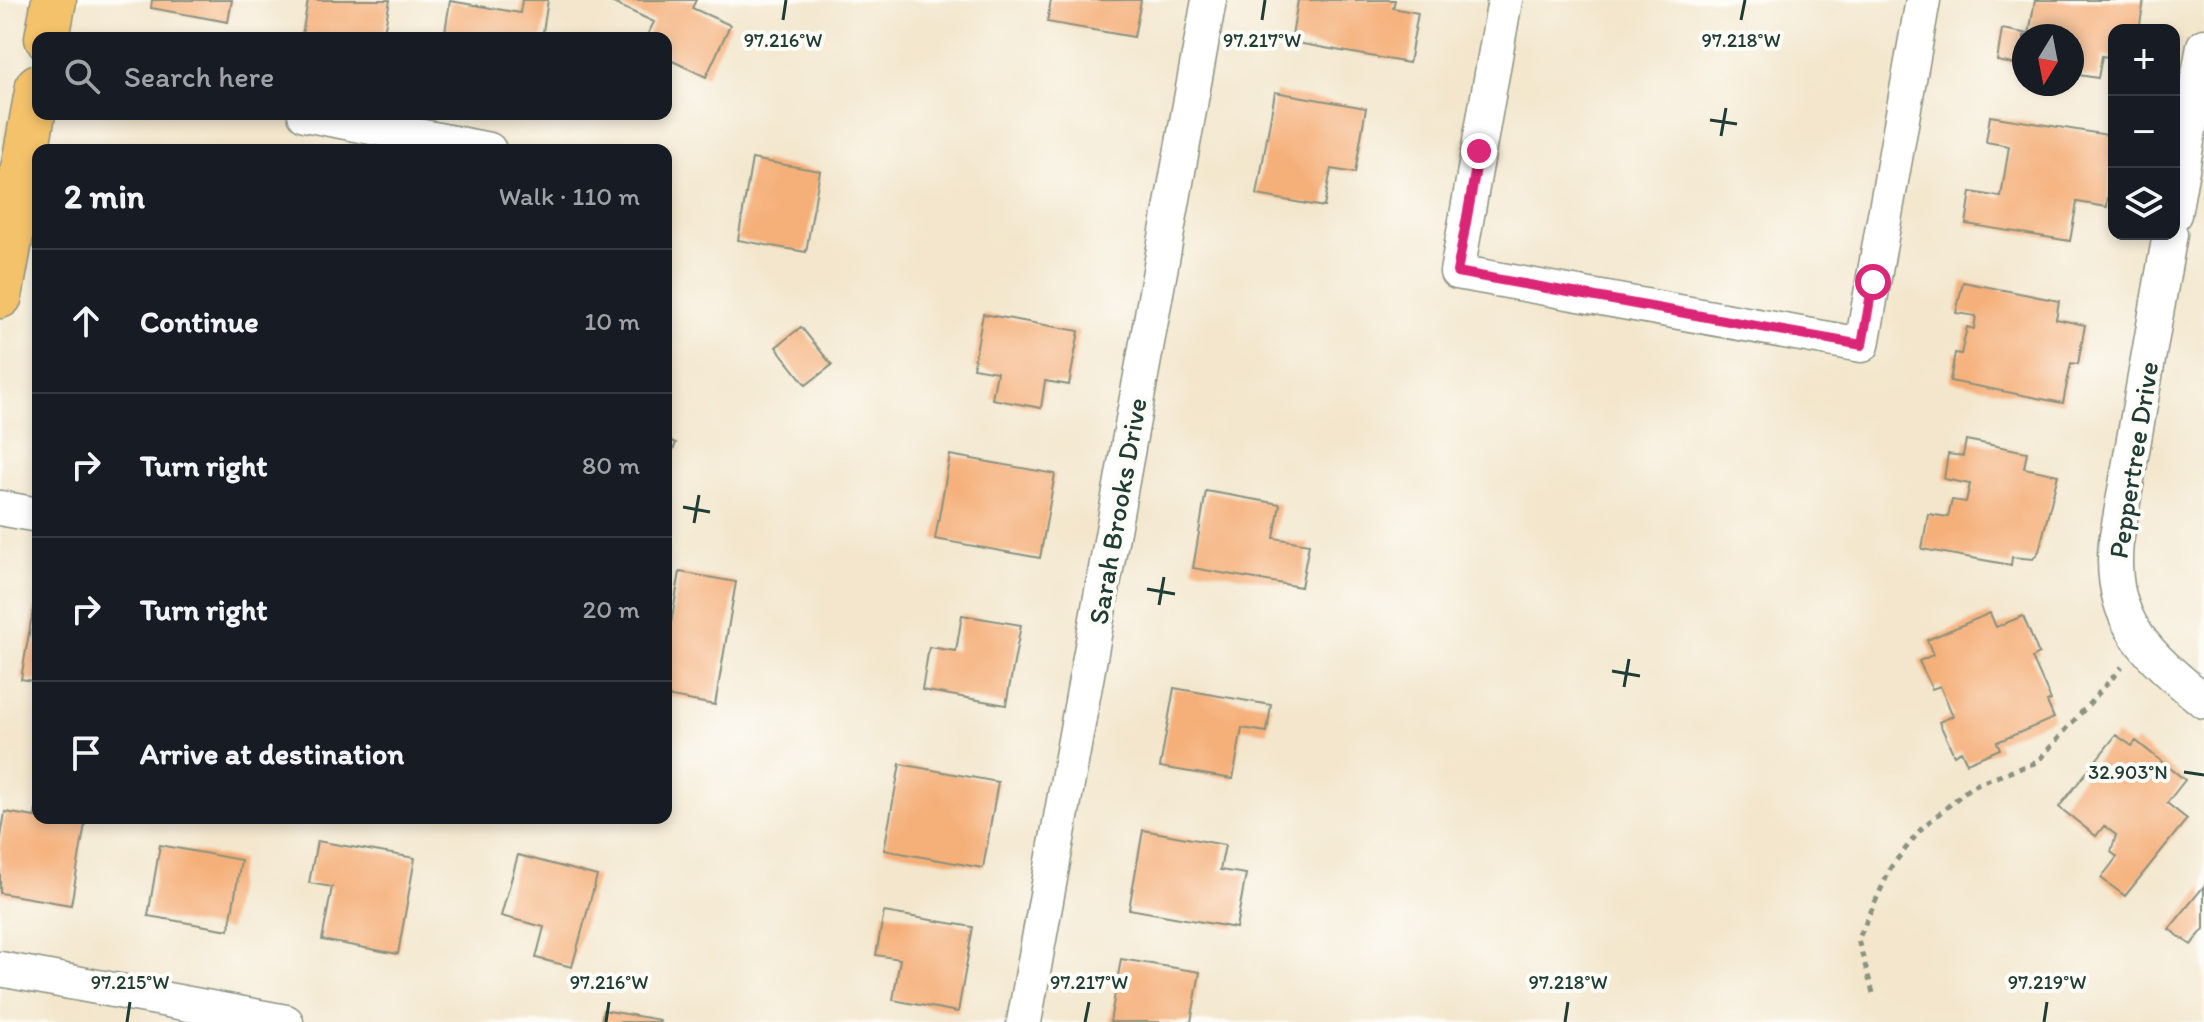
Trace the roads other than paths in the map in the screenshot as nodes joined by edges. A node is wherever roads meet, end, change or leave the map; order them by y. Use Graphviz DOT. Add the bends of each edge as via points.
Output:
graph roads {
  1 [pos="54,0"];
  2 [pos="1209,0"];
  3 [pos="1505,0"];
  4 [pos="1923,0"];
  5 [pos="48,32"];
  6 [pos="2204,46"];
  7 [pos="32,119"];
  8 [pos="336,120"];
  9 [pos="458,144"];
  10 [pos="2194,154"];
  11 [pos="2180,196"];
  12 [pos="2169,240"];
  13 [pos="0,296"];
  14 [pos="0,508"];
  15 [pos="32,514"];
  16 [pos="2204,701"];
  17 [pos="0,969"];
  18 [pos="286,1022"];
  19 [pos="1024,1022"];
  1 -- 5 [label="main road"];
  2 -- 19 [label="street, Sarah Brooks Drive"];
  3 -- 4 [label="street" via="1457,272 1862,345"];
  6 -- 10 [label="street"];
  7 -- 13 [label="main road"];
  8 -- 9 [label="street"];
  10 -- 11 [label="street"];
  12 -- 16 [label="street, Peppertree Drive" via="2114,562 2119,601 2143,647"];
  14 -- 15 [label="street"];
  17 -- 18 [label="street"];
}
